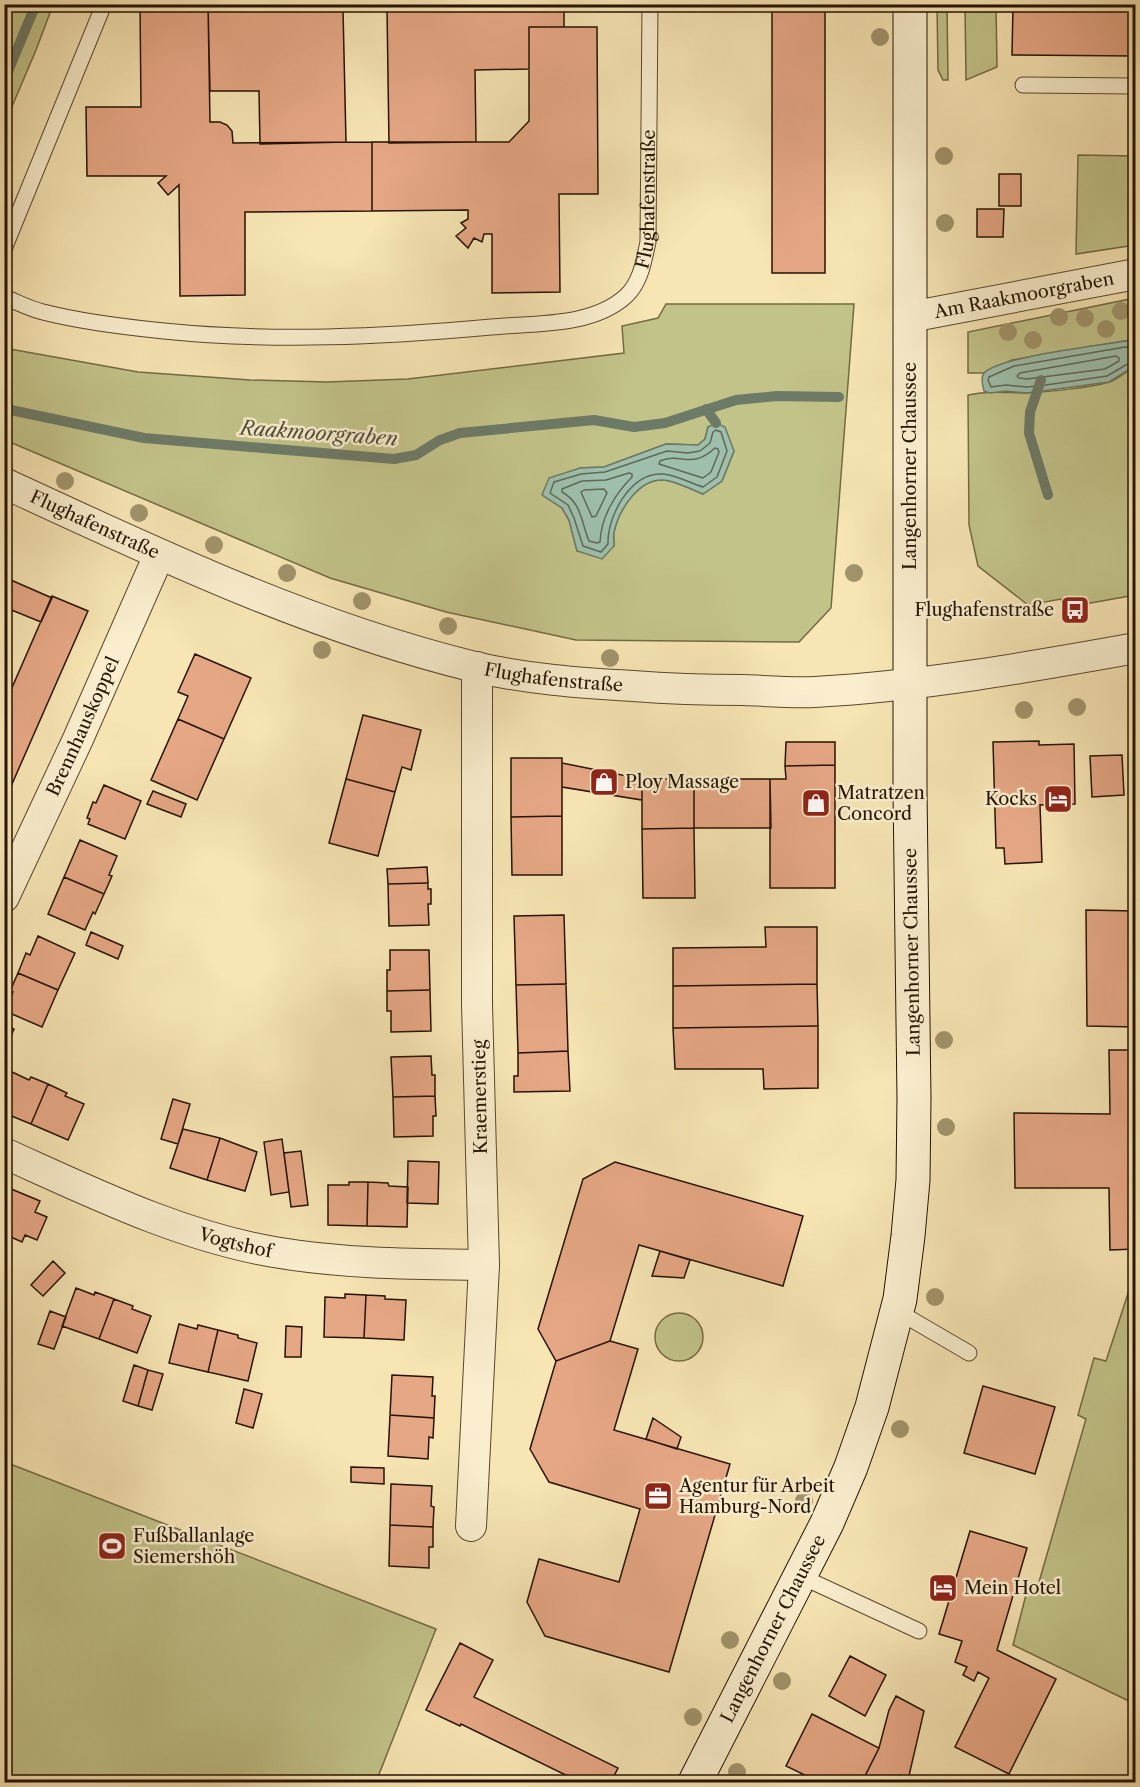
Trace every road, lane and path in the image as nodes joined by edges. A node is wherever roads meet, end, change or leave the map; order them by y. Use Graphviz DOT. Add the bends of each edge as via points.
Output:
graph roads {
  1 [pos="104,4"];
  2 [pos="650,4"];
  3 [pos="910,4"];
  4 [pos="1023,85"];
  5 [pos="1136,86"];
  6 [pos="4,249"];
  7 [pos="1136,274"];
  8 [pos="4,297"];
  9 [pos="910,317"];
  10 [pos="4,483"];
  11 [pos="159,555"];
  12 [pos="1136,648"];
  13 [pos="477,667"];
  14 [pos="910,683"];
  15 [pos="4,897"];
  16 [pos="4,1153"];
  17 [pos="484,1265"];
  18 [pos="897,1311"];
  19 [pos="969,1353"];
  20 [pos="471,1526"];
  21 [pos="800,1576"];
  22 [pos="919,1631"];
  23 [pos="695,1782"];
  1 -- 6 [label="lane"];
  2 -- 8 [label="lane, Flughafenstraße" via="648,242 641,274 627,295 605,309 577,319 443,332 224,337 41,312"];
  3 -- 9 [label="main road, Langenhorner Chaussee"];
  4 -- 5 [label="lane"];
  7 -- 9 [label="street, Am Raakmoorgraben"];
  9 -- 14 [label="main road, Langenhorner Chaussee"];
  10 -- 11 [label="street, Flughafenstraße"];
  11 -- 13 [label="street, Flughafenstraße" via="299,612"];
  11 -- 15 [label="street, Brennhauskoppel"];
  12 -- 14 [label="street, Flughafenstraße"];
  13 -- 14 [label="street, Flughafenstraße" via="576,683 663,688 810,692"];
  13 -- 17 [label="street, Kraemerstieg" via="477,1004"];
  14 -- 18 [label="main road, Langenhorner Chaussee" via="913,1180"];
  16 -- 17 [label="street, Vogtshof" via="160,1220 221,1240 273,1252 366,1263"];
  17 -- 20 [label="street, Kraemerstieg"];
  18 -- 19 [label="lane"];
  18 -- 21 [label="main road, Langenhorner Chaussee" via="872,1407 851,1467"];
  21 -- 22 [label="lane"];
  21 -- 23 [label="main road, Langenhorner Chaussee"];
}
